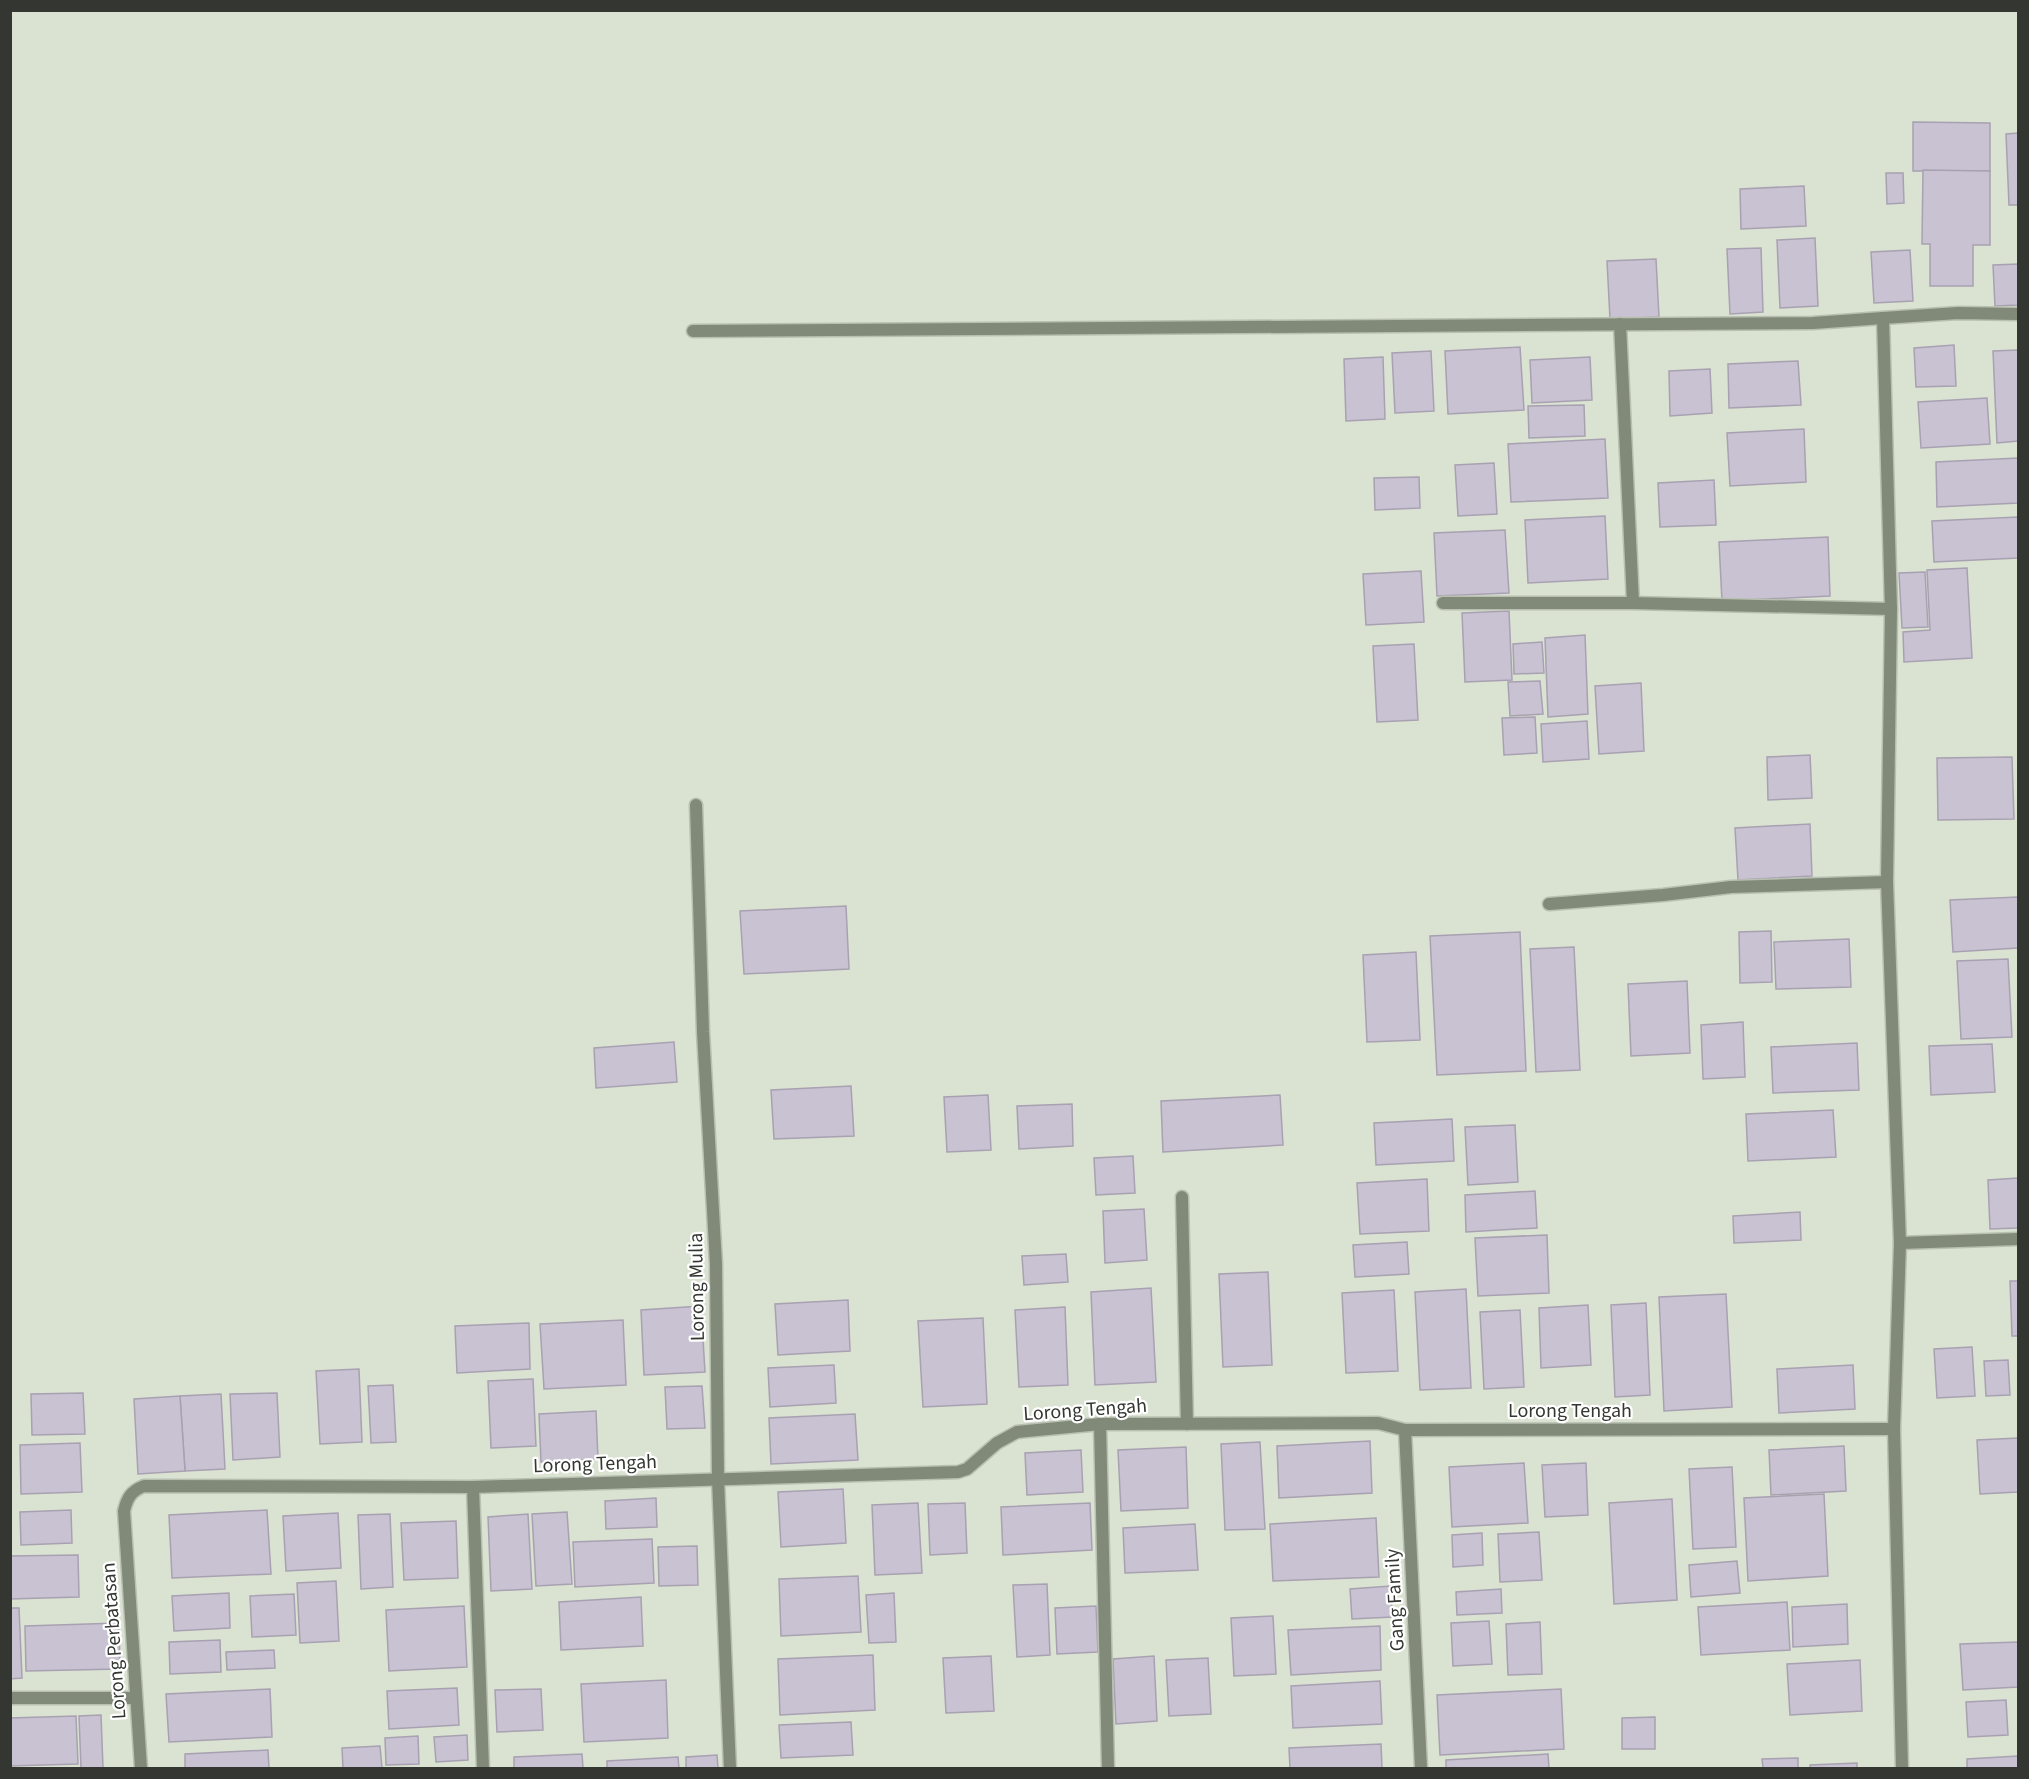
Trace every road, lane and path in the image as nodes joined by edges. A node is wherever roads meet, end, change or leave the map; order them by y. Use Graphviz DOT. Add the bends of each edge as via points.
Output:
graph roads {
  1 [pos="2019,314"];
  2 [pos="1883,318"];
  3 [pos="1620,324"];
  4 [pos="693,331"];
  5 [pos="1443,603"];
  6 [pos="1633,603"];
  7 [pos="1891,609"];
  8 [pos="696,805"];
  9 [pos="1887,882"];
  10 [pos="1549,904"];
  11 [pos="1182,1197"];
  12 [pos="2019,1239"];
  13 [pos="1900,1243"];
  14 [pos="1100,1424"];
  15 [pos="1187,1424"];
  16 [pos="1894,1429"];
  17 [pos="1405,1430"];
  18 [pos="718,1479"];
  19 [pos="473,1487"];
  20 [pos="124,1511"];
  21 [pos="10,1698"];
  22 [pos="135,1698"];
  23 [pos="141,1768"];
  24 [pos="483,1768"];
  25 [pos="730,1768"];
  26 [pos="1108,1768"];
  27 [pos="1421,1768"];
  28 [pos="1902,1768"];
  1 -- 2 [label="street"];
  2 -- 3 [label="street" via="1813,323"];
  2 -- 7 [label="street"];
  3 -- 4 [label="street"];
  3 -- 6 [label="street"];
  5 -- 6 [label="street"];
  6 -- 7 [label="street"];
  7 -- 9 [label="street"];
  8 -- 18 [label="street, Lorong Mulia" via="716,1264"];
  9 -- 10 [label="street" via="1731,887"];
  9 -- 13 [label="street"];
  11 -- 15 [label="street"];
  12 -- 13 [label="street"];
  13 -- 16 [label="street"];
  14 -- 15 [label="street, Lorong Tengah"];
  14 -- 18 [label="street, Lorong Tengah" via="1017,1432 958,1472"];
  14 -- 26 [label="street"];
  15 -- 17 [label="street, Lorong Tengah" via="1378,1423"];
  16 -- 17 [label="street, Lorong Tengah"];
  16 -- 28 [label="street"];
  17 -- 27 [label="street, Gang Family"];
  18 -- 19 [label="street, Lorong Tengah"];
  18 -- 25 [label="street, Lorong Mulia"];
  19 -- 20 [label="street, Lorong Tengah" via="144,1486 134,1490"];
  19 -- 24 [label="street"];
  20 -- 22 [label="street, Lorong Perbatasan"];
  21 -- 22 [label="street"];
  22 -- 23 [label="street, Lorong Perbatasan"];
}
